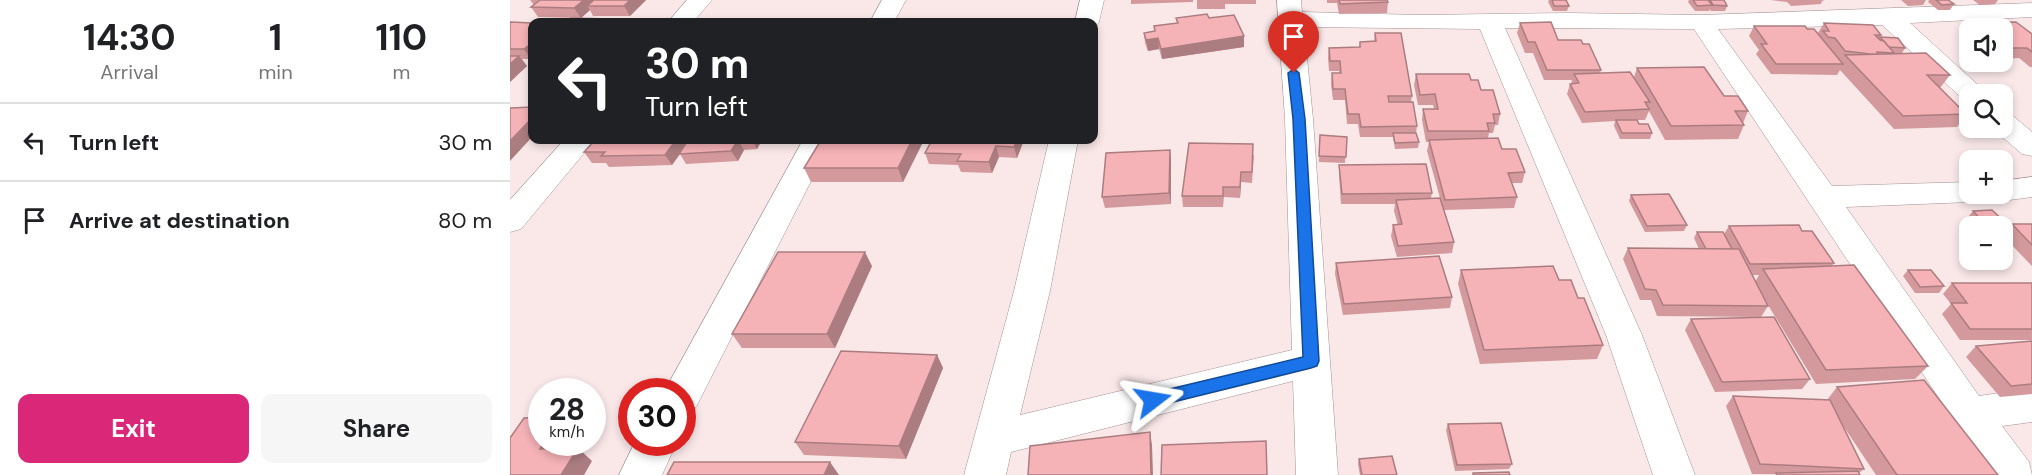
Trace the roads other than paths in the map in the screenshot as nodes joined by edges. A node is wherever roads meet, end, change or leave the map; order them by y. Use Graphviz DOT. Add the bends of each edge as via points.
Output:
graph roads {
  1 [pos="700,0"];
  2 [pos="894,0"];
  3 [pos="1092,0"];
  4 [pos="1289,10"];
  5 [pos="2032,10"];
  6 [pos="1888,17"];
  7 [pos="684,18"];
  8 [pos="884,18"];
  9 [pos="1088,18"];
  10 [pos="1490,22"];
  11 [pos="1701,22"];
  12 [pos="1963,84"];
  13 [pos="2013,131"];
  14 [pos="577,144"];
  15 [pos="815,144"];
  16 [pos="1062,144"];
  17 [pos="2032,147"];
  18 [pos="2032,188"];
  19 [pos="2013,190"];
  20 [pos="1959,192"];
  21 [pos="1823,197"];
  22 [pos="510,221"];
  23 [pos="1311,361"];
  24 [pos="691,378"];
  25 [pos="2032,405"];
  26 [pos="1969,414"];
  27 [pos="650,456"];
  28 [pos="990,457"];
  29 [pos="640,475"];
  30 [pos="1317,475"];
  31 [pos="1674,475"];
  32 [pos="2014,475"];
  1 -- 7 [label="street"];
  2 -- 8 [label="street"];
  3 -- 9 [label="street"];
  4 -- 10 [label="street"];
  4 -- 23 [label="street" via="1299,119"];
  5 -- 6 [label="street"];
  6 -- 11 [label="street"];
  6 -- 12 [label="street"];
  10 -- 11 [label="street"];
  10 -- 31 [label="street" via="1624,335"];
  11 -- 21 [label="street"];
  13 -- 17 [label="street"];
  14 -- 22 [label="street"];
  15 -- 24 [label="street"];
  16 -- 28 [label="street" via="1032,291"];
  18 -- 19 [label="street"];
  20 -- 21 [label="street"];
  21 -- 26 [label="street"];
  23 -- 28 [label="street"];
  23 -- 30 [label="street"];
  25 -- 26 [label="street"];
  26 -- 32 [label="street"];
  27 -- 29 [label="street"];
}
